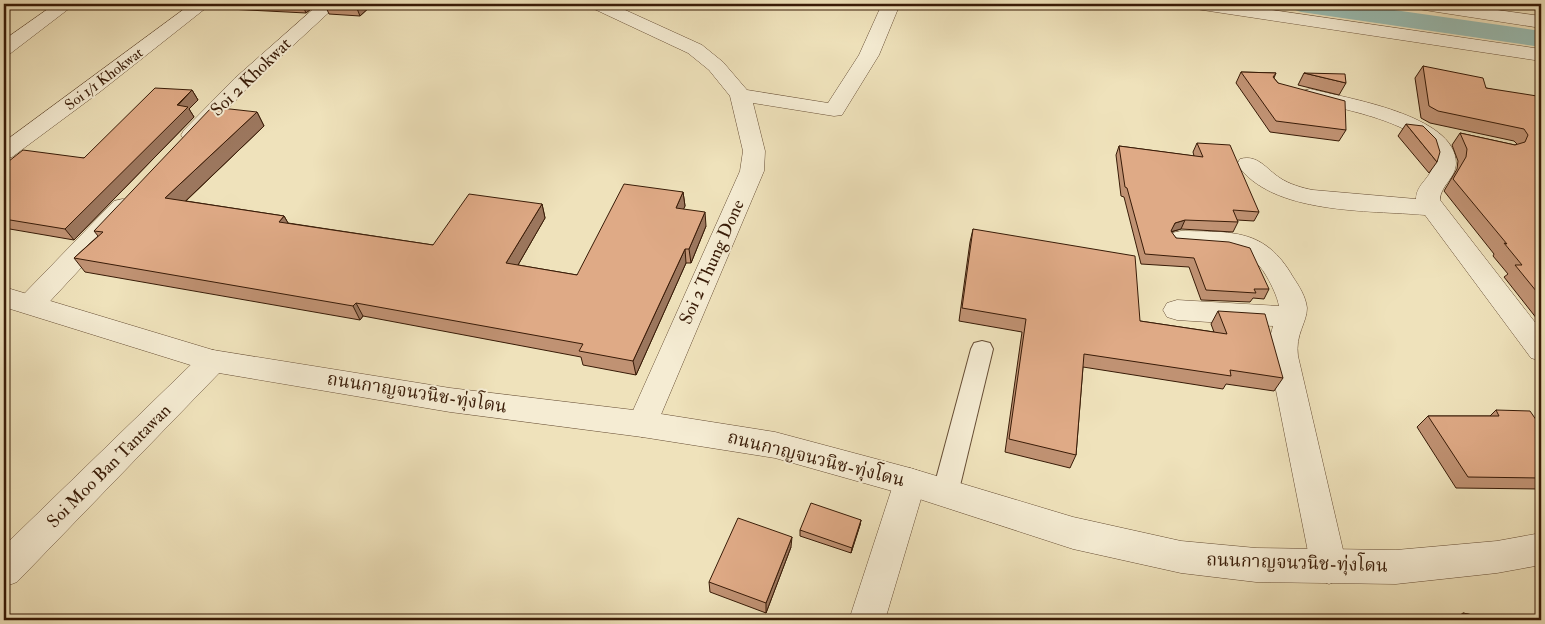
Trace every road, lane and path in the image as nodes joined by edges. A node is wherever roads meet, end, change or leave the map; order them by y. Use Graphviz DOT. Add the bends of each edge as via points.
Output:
graph roads {
  1 [pos="66,4"];
  2 [pos="202,4"];
  3 [pos="329,4"];
  4 [pos="598,4"];
  5 [pos="891,4"];
  6 [pos="1196,4"];
  7 [pos="1418,4"];
  8 [pos="1533,4"];
  9 [pos="1541,11"];
  10 [pos="1541,22"];
  11 [pos="4,49"];
  12 [pos="1541,55"];
  13 [pos="1290,90"];
  14 [pos="740,95"];
  15 [pos="1423,130"];
  16 [pos="1460,138"];
  17 [pos="180,148"];
  18 [pos="4,152"];
  19 [pos="1248,164"];
  20 [pos="139,190"];
  21 [pos="1432,208"];
  22 [pos="1181,239"];
  23 [pos="17,301"];
  24 [pos="1177,310"];
  25 [pos="1292,317"];
  26 [pos="982,349"];
  27 [pos="1541,350"];
  28 [pos="213,361"];
  29 [pos="642,424"];
  30 [pos="910,482"];
  31 [pos="945,494"];
  32 [pos="1541,549"];
  33 [pos="1329,567"];
  34 [pos="4,570"];
  35 [pos="867,620"];
  1 -- 11 [label="street"];
  2 -- 18 [label="street, Soi 1/1 Khokwat"];
  3 -- 17 [label="street, Soi 2 Khokwat" via="241,84"];
  4 -- 14 [label="street" via="695,49 716,66"];
  5 -- 14 [label="street" via="869,55 834,110"];
  6 -- 12 [label="street"];
  7 -- 10 [label="street"];
  8 -- 9 [label="street"];
  13 -- 15 [label="street" via="1390,115"];
  14 -- 29 [label="street, Soi 2 Thung Done" via="754,151 752,171"];
  15 -- 16 [label="street"];
  15 -- 21 [label="street" via="1440,147 1445,163 1442,175 1428,191"];
  19 -- 21 [label="street" via="1277,187 1306,197"];
  20 -- 23 [label="street"];
  21 -- 27 [label="street"];
  22 -- 25 [label="street" via="1228,241 1254,247 1280,274 1293,306"];
  23 -- 28 [label="street, ถนนกาญจนวนิช-ทุ่งโดน"];
  24 -- 25 [label="street"];
  25 -- 33 [label="street" via="1284,336 1284,360"];
  26 -- 31 [label="lane"];
  28 -- 29 [label="street, ถนนกาญจนวนิช-ทุ่งโดน" via="450,400"];
  28 -- 34 [label="street, Soi Moo Ban Tantawan"];
  29 -- 30 [label="street, ถนนกาญจนวนิช-ทุ่งโดน" via="775,445"];
  30 -- 31 [label="street, ถนนกาญจนวนิช-ทุ่งโดน"];
  30 -- 35 [label="street"];
  31 -- 33 [label="street, ถนนกาญจนวนิช-ทุ่งโดน" via="1073,533 1147,551 1256,565"];
  32 -- 33 [label="street, ถนนกาญจนวนิช-ทุ่งโดน" via="1396,567"];
}
